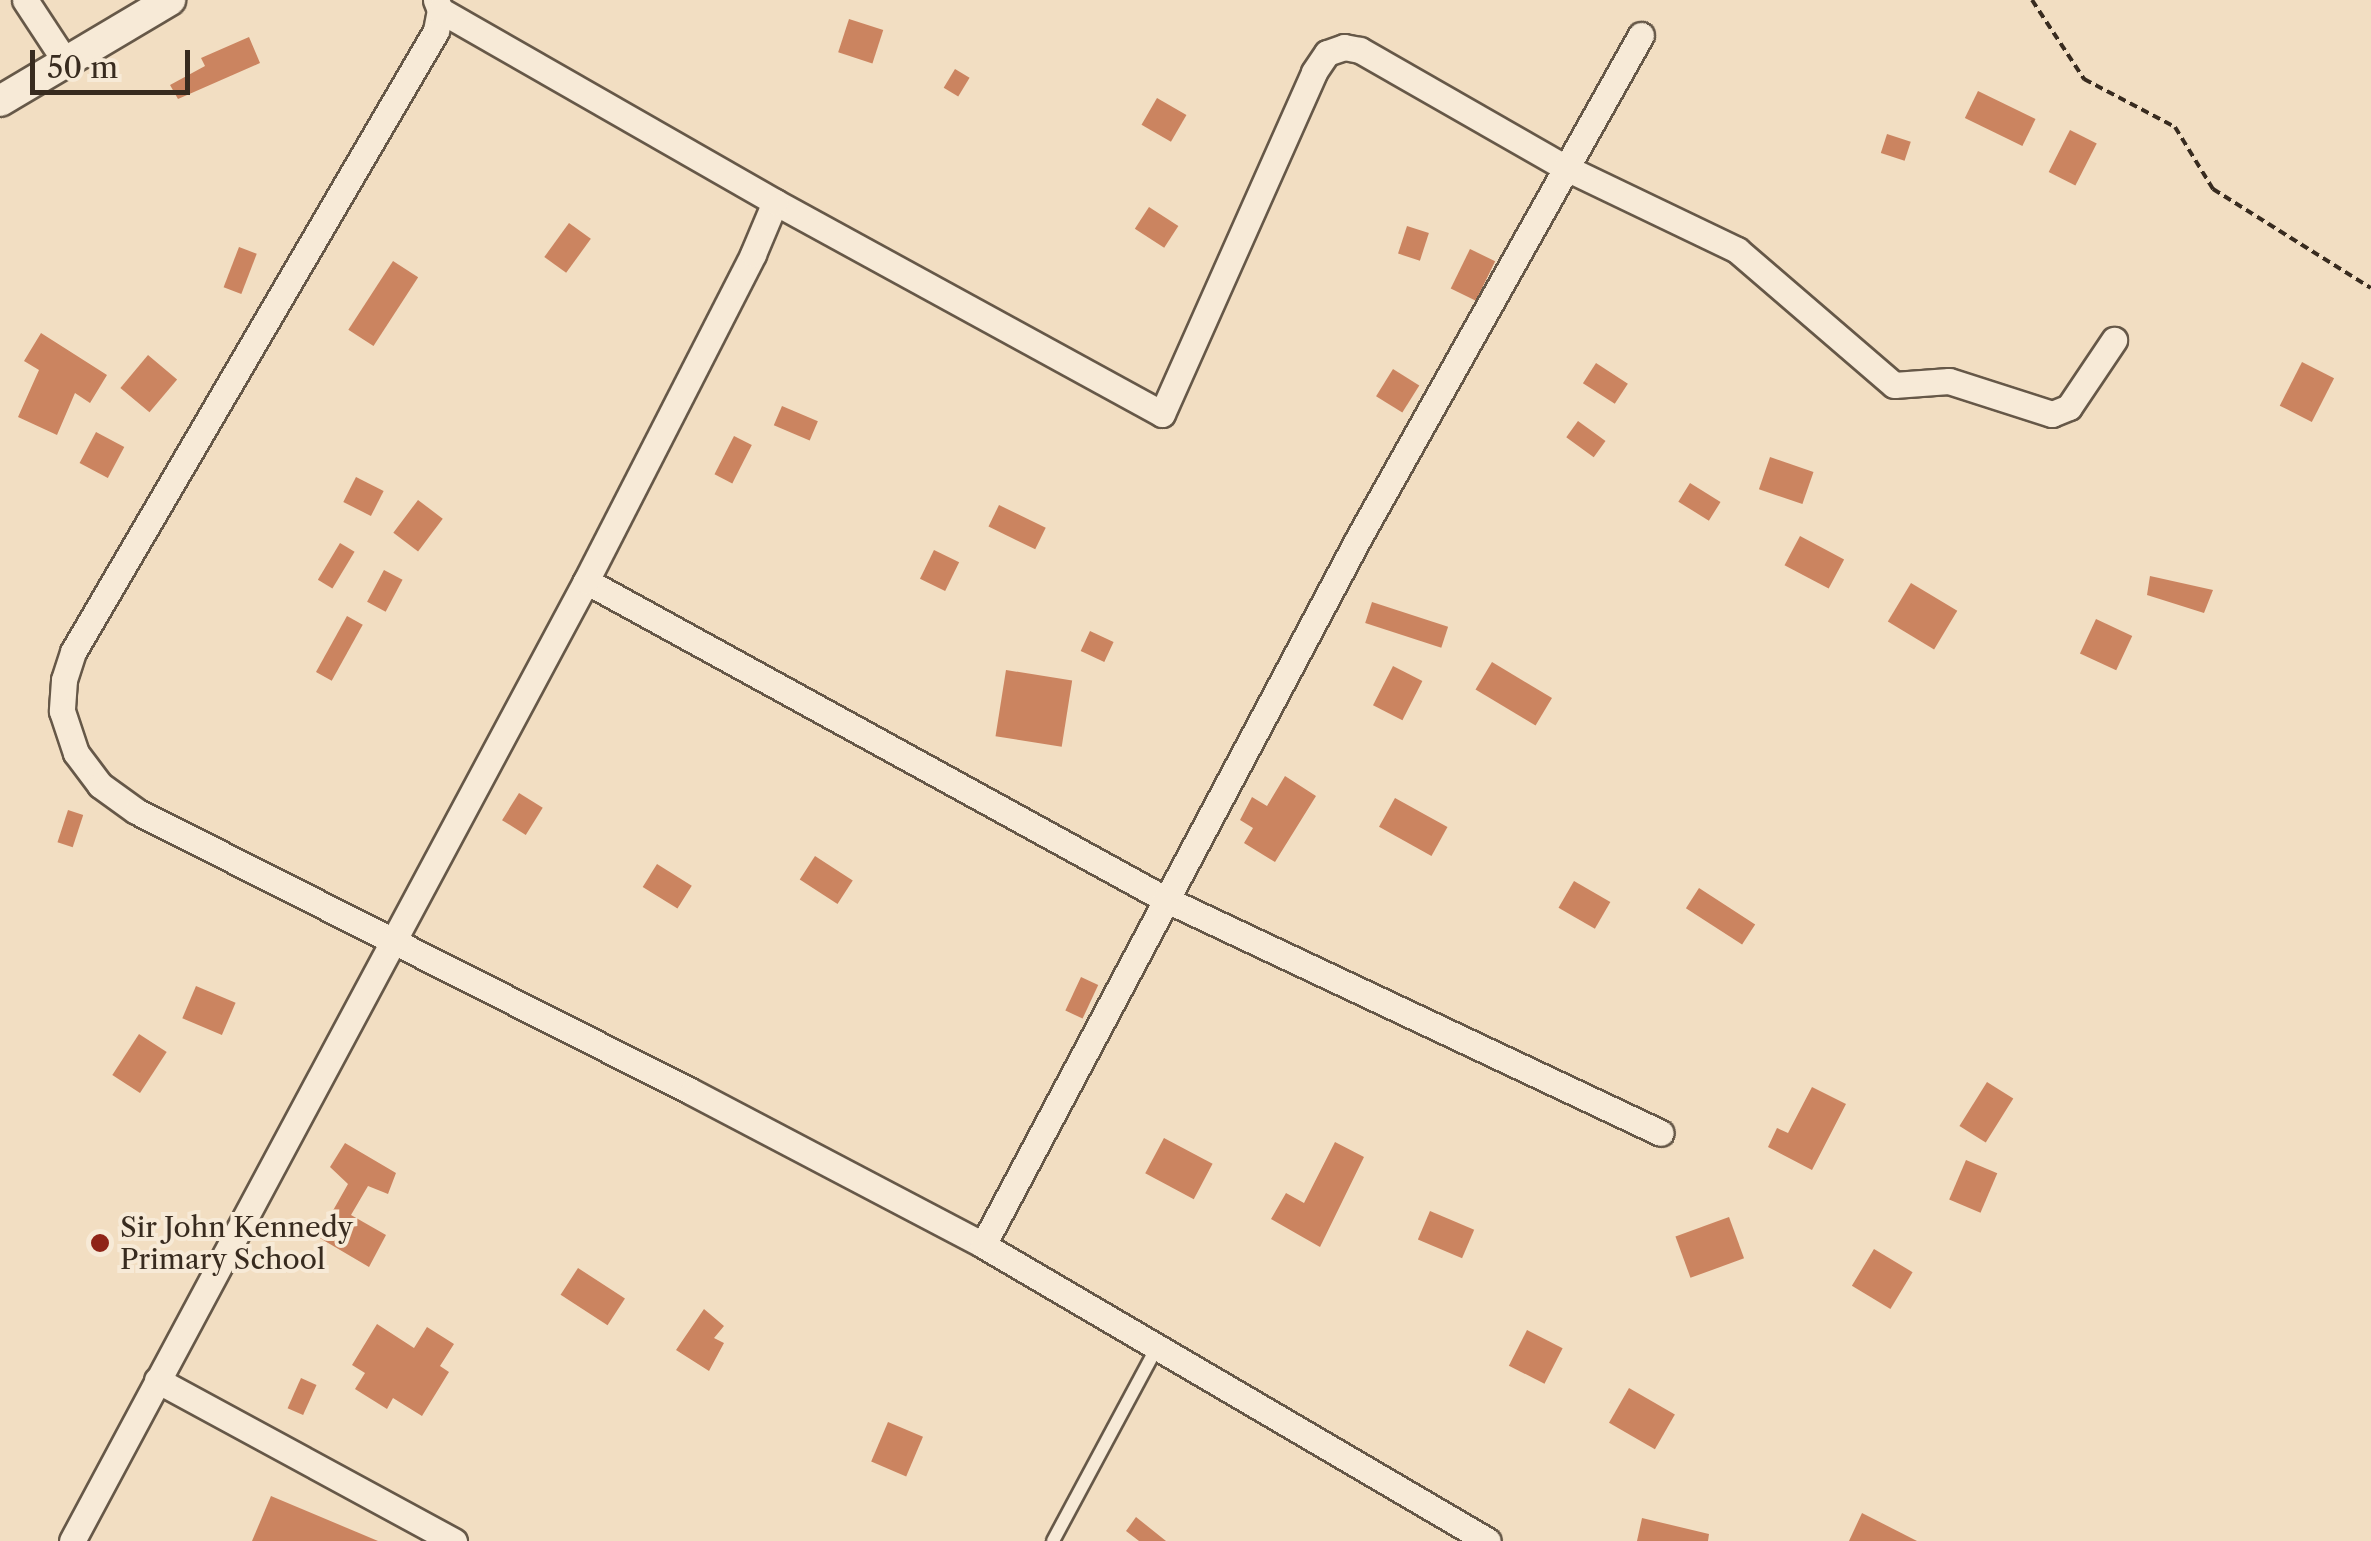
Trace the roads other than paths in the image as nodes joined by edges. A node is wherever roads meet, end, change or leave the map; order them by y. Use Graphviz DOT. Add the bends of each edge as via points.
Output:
graph roads {
  1 [pos="25,0"];
  2 [pos="170,0"];
  3 [pos="438,5"];
  4 [pos="1640,34"];
  5 [pos="65,61"];
  6 [pos="0,100"];
  7 [pos="1566,168"];
  8 [pos="775,202"];
  9 [pos="2114,340"];
  10 [pos="586,581"];
  11 [pos="1165,899"];
  12 [pos="392,941"];
  13 [pos="1661,1133"];
  14 [pos="983,1245"];
  15 [pos="1157,1347"];
  16 [pos="157,1380"];
  17 [pos="72,1541"];
  18 [pos="454,1541"];
  19 [pos="1054,1541"];
  20 [pos="1488,1541"];
  1 -- 5 [label="street"];
  2 -- 5 [label="street"];
  3 -- 8 [label="street"];
  3 -- 12 [label="street" via="436,32 73,652 62,711 76,753 100,785 136,811"];
  4 -- 7 [label="street"];
  5 -- 6 [label="street"];
  7 -- 8 [label="street" via="1360,50 1327,53 1162,414"];
  7 -- 9 [label="street" via="1738,250 1894,386 1949,381 2052,414 2069,407"];
  7 -- 11 [label="street"];
  8 -- 10 [label="street"];
  10 -- 11 [label="street"];
  10 -- 12 [label="street"];
  11 -- 13 [label="street"];
  11 -- 14 [label="street"];
  12 -- 14 [label="street"];
  12 -- 16 [label="street"];
  14 -- 15 [label="street"];
  15 -- 19 [label="lane"];
  15 -- 20 [label="street"];
  16 -- 17 [label="street"];
  16 -- 18 [label="street"];
}
